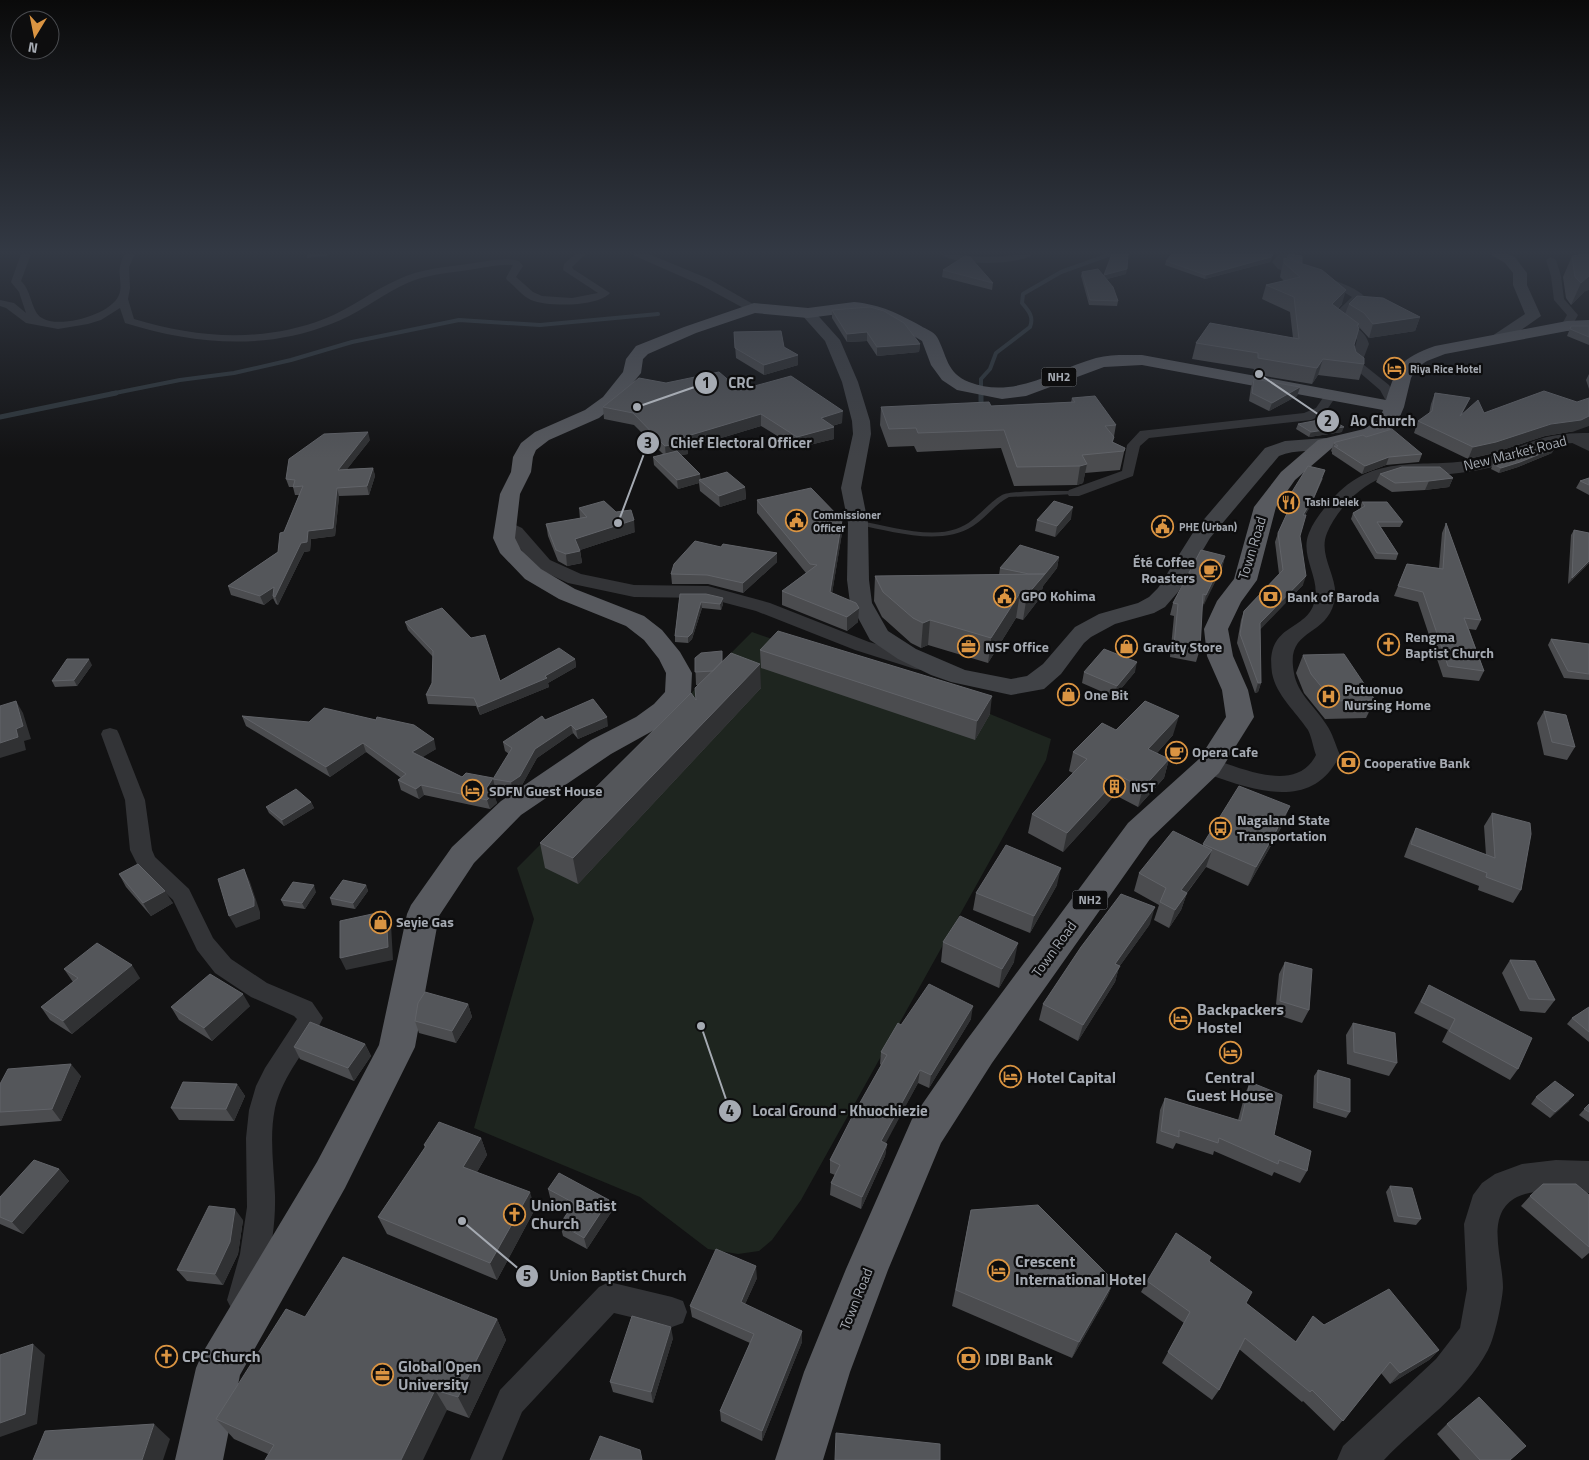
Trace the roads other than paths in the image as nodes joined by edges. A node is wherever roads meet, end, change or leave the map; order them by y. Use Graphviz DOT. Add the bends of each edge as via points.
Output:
graph roads {
  1 [pos="32,322"];
  2 [pos="39,322"];
  3 [pos="82,322"];
  4 [pos="129,322"];
  5 [pos="328,322"];
  6 [pos="713,322"];
  7 [pos="816,322"];
  8 [pos="902,322"];
  9 [pos="1341,322"];
  10 [pos="1524,322"];
  11 [pos="1569,322"];
  12 [pos="1588,322"];
  13 [pos="49,324"];
  14 [pos="1567,326"];
  15 [pos="1498,339"];
  16 [pos="1331,395"];
  17 [pos="1395,407"];
  18 [pos="1584,441"];
  19 [pos="1325,444"];
  20 [pos="1074,493"];
  21 [pos="858,522"];
  22 [pos="505,525"];
  23 [pos="940,670"];
  24 [pos="110,734"];
  25 [pos="1210,766"];
  26 [pos="1589,1177"];
  27 [pos="672,1312"];
  28 [pos="219,1368"];
  29 [pos="199,1460"];
  30 [pos="486,1460"];
  31 [pos="800,1460"];
  32 [pos="1357,1460"];
  1 -- 13 [label="street"];
  2 -- 13 [label="street"];
  3 -- 13 [label="street"];
  4 -- 5 [label="street" via="190,336 252,339"];
  6 -- 22 [label="highway, NH2" via="642,350 635,359 632,373 609,401 592,414 542,436 528,447 510,494"];
  7 -- 21 [label="main road" via="832,340 850,382 861,421 862,434 851,488"];
  8 -- 16 [label="highway, NH2" via="929,338 937,361 948,376 963,386 1002,394 1020,392 1100,362 1142,360"];
  9 -- 17 [label="street" via="1362,338 1358,366 1387,388"];
  10 -- 15 [label="main road"];
  11 -- 14 [label="street"];
  12 -- 14 [label="highway, NH2"];
  14 -- 15 [label="highway, NH2"];
  15 -- 17 [label="highway, NH2" via="1421,357 1409,365 1402,378"];
  16 -- 17 [label="highway, NH2"];
  16 -- 20 [label="street" via="1320,411 1306,417 1145,434 1134,445 1128,473"];
  17 -- 19 [label="highway, Town Road / NH2" via="1390,422 1371,433"];
  18 -- 25 [label="street, New Market Road" via="1544,443 1518,455 1466,466 1381,473 1367,478 1335,505 1318,534 1314,548 1326,591 1325,603 1320,615 1289,636 1283,647 1283,674 1321,734 1328,756 1318,771 1302,782 1282,784"];
  19 -- 23 [label="main road" via="1293,446 1272,452 1201,535 1158,602 1107,619 1084,632 1052,669 1035,683 998,686"];
  19 -- 25 [label="highway, Town Road / NH2" via="1288,476 1264,508 1245,580 1229,600 1216,629 1220,656 1235,690 1240,717"];
  20 -- 21 [label="lane" via="1008,495 977,521 954,532 921,533"];
  21 -- 23 [label="main road" via="861,603 874,627 878,634 908,654"];
  22 -- 23 [label="street" via="516,532 543,564 575,579 634,591 708,592"];
  22 -- 28 [label="highway, NH2" via="504,538 511,553 533,574 567,594 634,621 653,635 672,657 679,673 678,694 646,723 602,747 512,808 463,855 423,914 397,1047 331,1175"];
  24 -- 28 [label="street" via="135,800 141,850 147,862 182,895 205,944 223,966 259,990 302,1009 311,1018 274,1075 265,1097 259,1162 261,1206 258,1242"];
  25 -- 31 [label="highway, Town Road / NH2" via="1139,832 979,1052 926,1132 827,1372 800,1450"];
  26 -- 32 [label="street" via="1511,1181 1490,1196 1481,1222 1485,1289 1476,1336 1450,1372 1374,1440"];
  27 -- 30 [label="street" via="609,1297 511,1401"];
  28 -- 29 [label="highway, NH2"];
}
